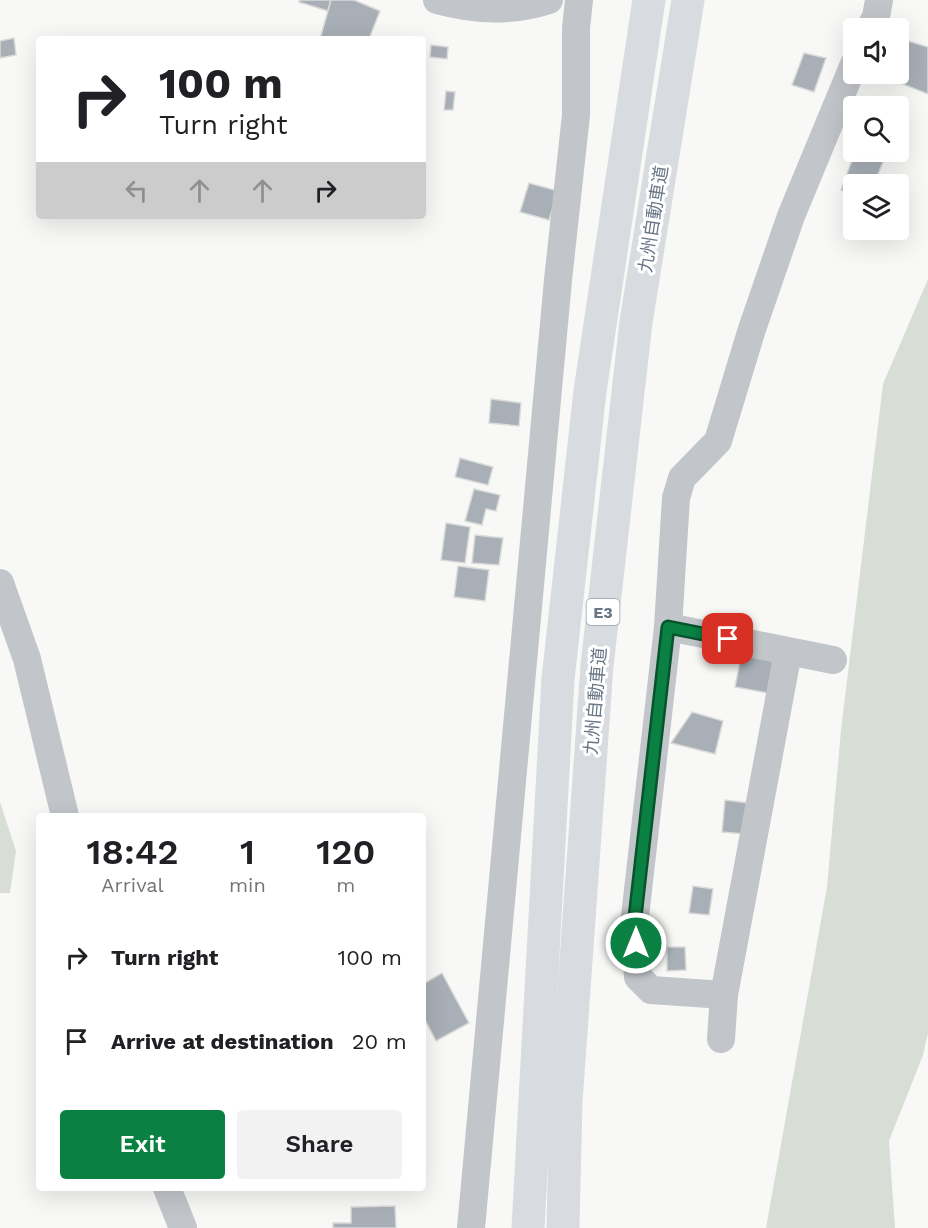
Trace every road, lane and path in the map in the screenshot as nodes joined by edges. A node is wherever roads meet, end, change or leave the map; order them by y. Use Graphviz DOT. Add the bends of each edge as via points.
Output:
graph roads {
  1 [pos="436,0"];
  2 [pos="549,0"];
  3 [pos="579,0"];
  4 [pos="649,0"];
  5 [pos="688,0"];
  6 [pos="879,0"];
  7 [pos="875,18"];
  8 [pos="846,84"];
  9 [pos="0,583"];
  10 [pos="668,627"];
  11 [pos="788,652"];
  12 [pos="833,660"];
  13 [pos="64,813"];
  14 [pos="724,995"];
  15 [pos="721,1039"];
  16 [pos="168,1191"];
  17 [pos="183,1228"];
  18 [pos="471,1228"];
  19 [pos="528,1228"];
  20 [pos="563,1228"];
  1 -- 2 [label="street" via="497,8"];
  3 -- 18 [label="street" via="576,115"];
  4 -- 19 [label="highway, 九州自動車道 / E3" via="590,391 558,679"];
  5 -- 20 [label="highway, 九州自動車道 / E3" via="636,322 597,666 566,1101"];
  6 -- 7 [label="street"];
  8 -- 10 [label="street" via="791,216 718,441 682,478 676,498"];
  9 -- 13 [label="street" via="27,659"];
  10 -- 11 [label="street"];
  10 -- 14 [label="street" via="634,926 638,977 651,990"];
  11 -- 12 [label="street"];
  11 -- 14 [label="street"];
  14 -- 15 [label="street"];
  16 -- 17 [label="street"];
}
